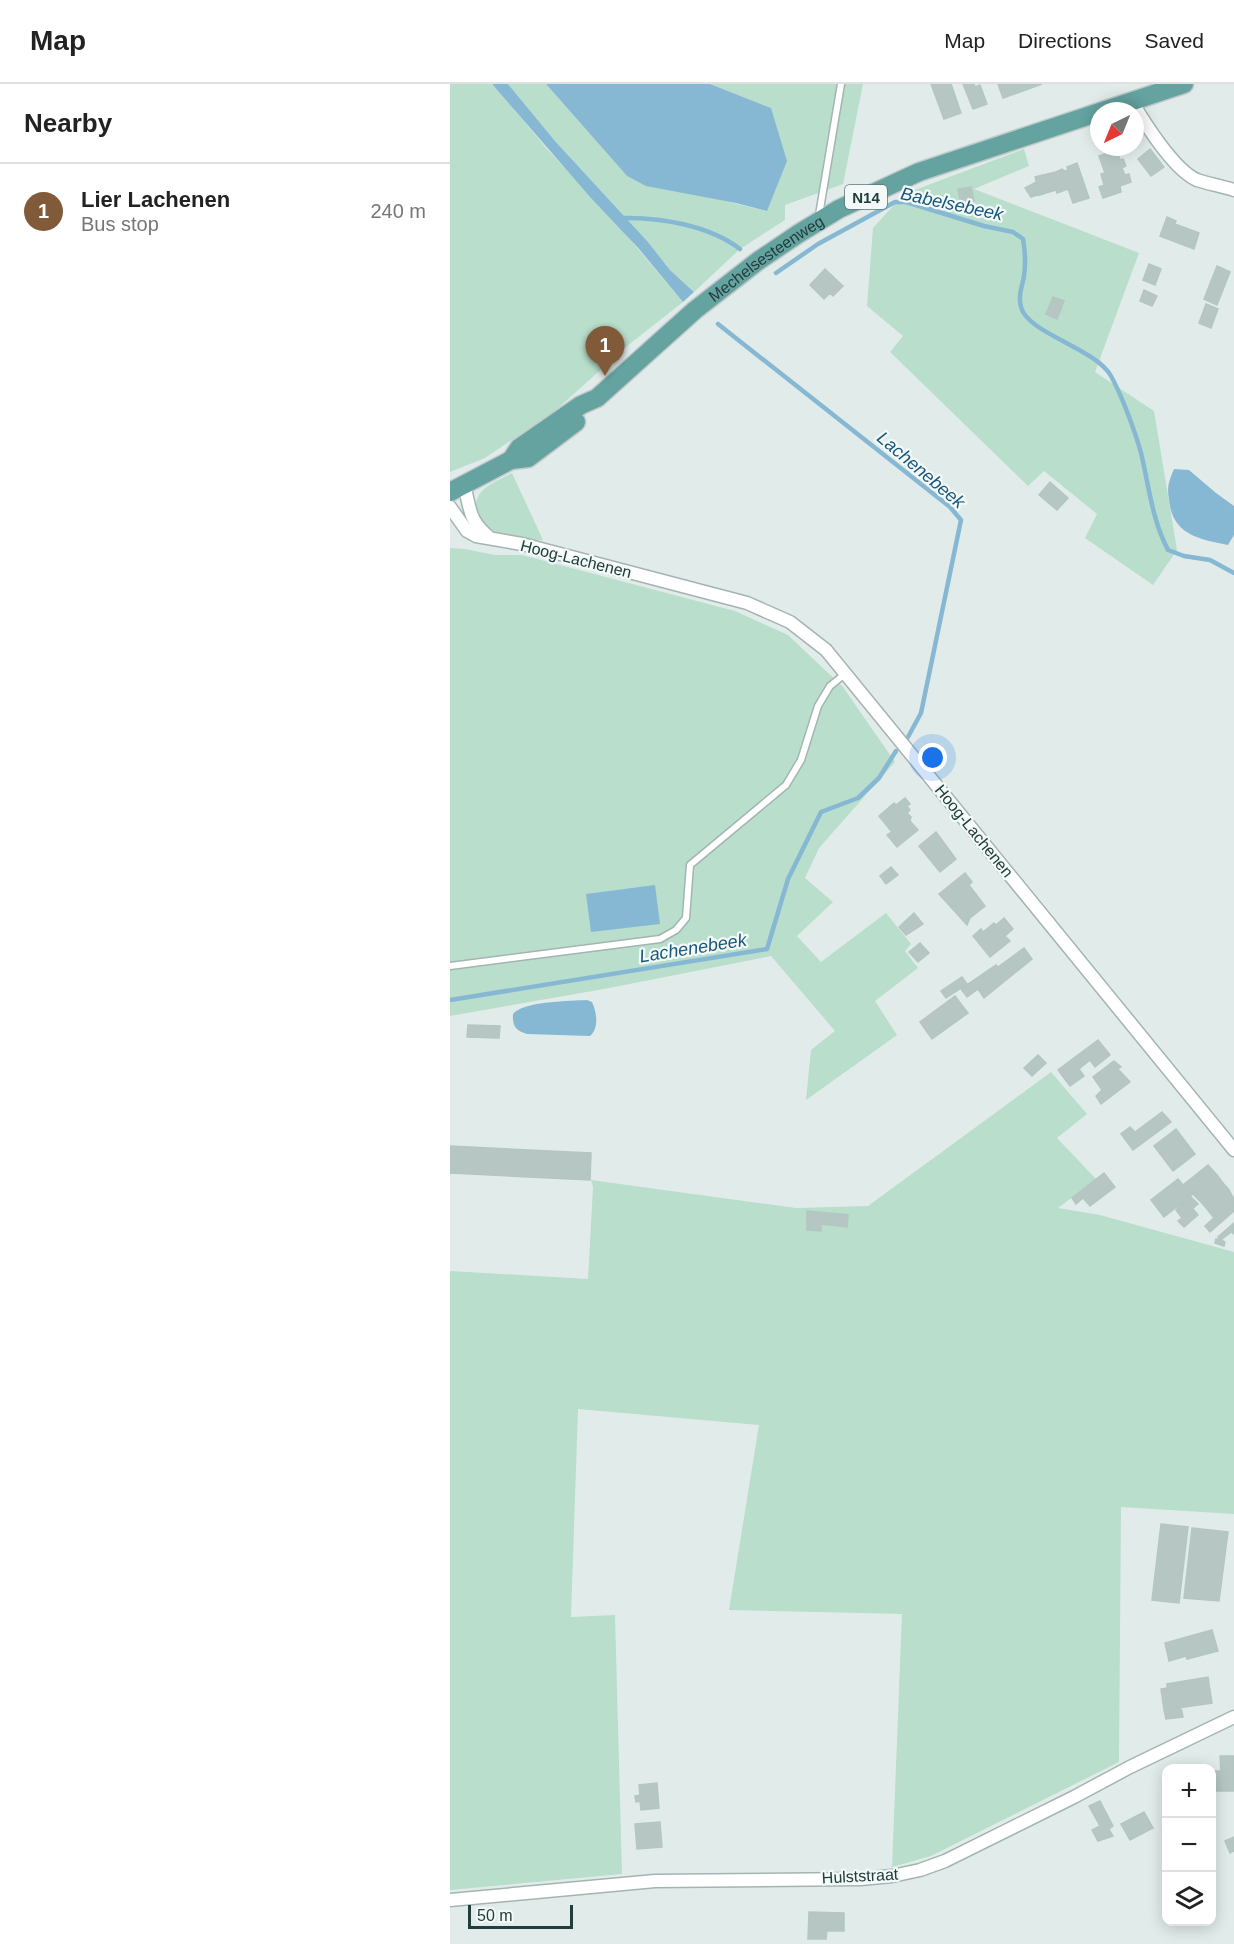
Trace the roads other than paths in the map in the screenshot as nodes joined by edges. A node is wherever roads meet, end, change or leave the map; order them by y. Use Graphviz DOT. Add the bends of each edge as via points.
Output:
graph roads {
  1 [pos="841,84"];
  2 [pos="1184,84"];
  3 [pos="1131,100"];
  4 [pos="1234,189"];
  5 [pos="818,222"];
  6 [pos="457,488"];
  7 [pos="450,507"];
  8 [pos="490,538"];
  9 [pos="846,674"];
  10 [pos="450,966"];
  11 [pos="1234,1150"];
  12 [pos="1234,1717"];
  13 [pos="450,1900"];
  1 -- 5 [label="lane"];
  2 -- 3 [label="main road, Mechelsesteenweg / N14"];
  3 -- 4 [label="street" via="1181,169 1196,179"];
  3 -- 5 [label="main road, Mechelsesteenweg / N14" via="919,172"];
  5 -- 6 [label="main road, Mechelsesteenweg / N14" via="695,310 597,398 519,448 511,460"];
  6 -- 8 [label="street" via="478,528"];
  7 -- 8 [label="street, Hoog-Lachenen" via="467,531"];
  8 -- 9 [label="street, Hoog-Lachenen" via="747,603 790,622 826,650"];
  9 -- 10 [label="lane" via="830,686 818,706 801,760 786,785 690,865 686,918 676,930 660,939"];
  9 -- 11 [label="street, Hoog-Lachenen"];
  12 -- 13 [label="street, Hulststraat" via="920,1870 861,1879 655,1881"];
}
